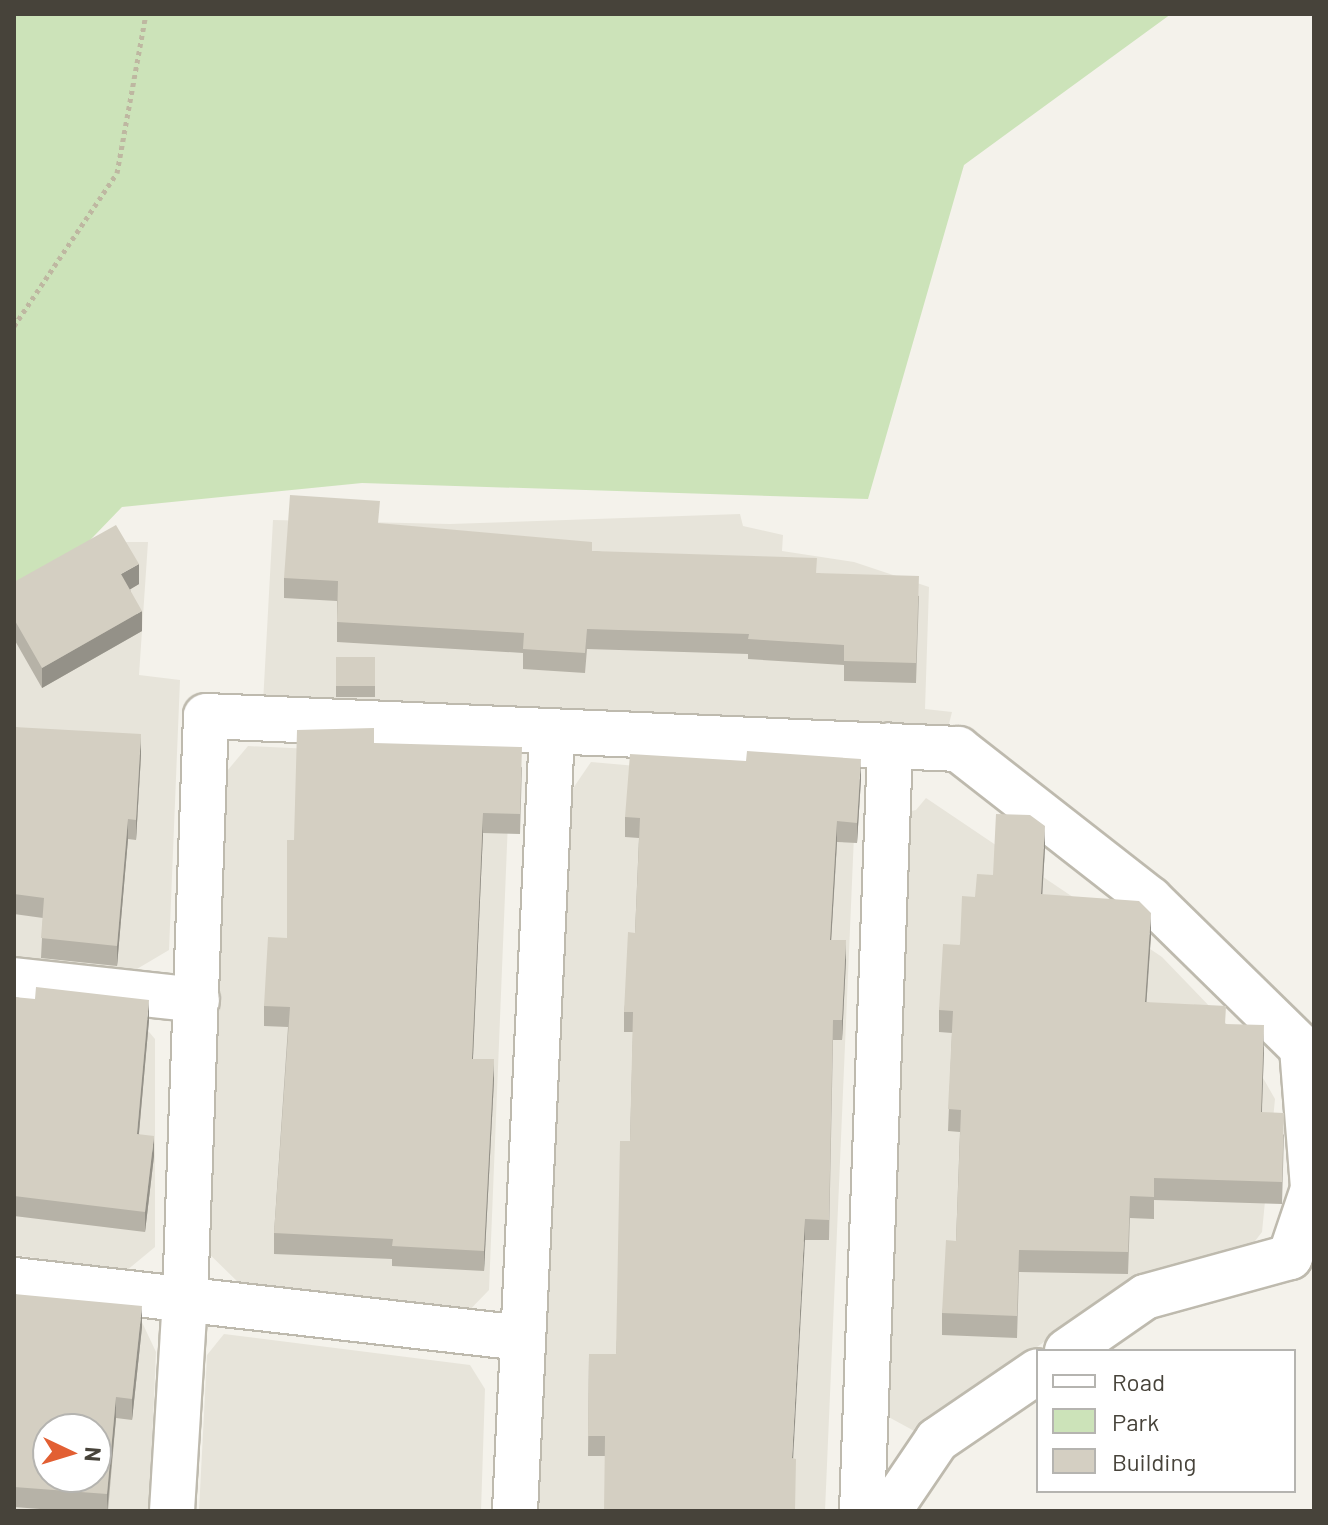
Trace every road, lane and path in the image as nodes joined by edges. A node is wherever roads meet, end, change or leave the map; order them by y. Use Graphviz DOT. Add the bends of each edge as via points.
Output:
graph roads {
  1 [pos="146,14"];
  2 [pos="14,326"];
  3 [pos="552,731"];
  4 [pos="890,746"];
  5 [pos="14,980"];
  6 [pos="197,1000"];
  7 [pos="14,1280"];
  8 [pos="185,1297"];
  9 [pos="522,1338"];
  10 [pos="1070,1349"];
  11 [pos="1036,1372"];
  12 [pos="172,1511"];
  13 [pos="515,1511"];
  14 [pos="862,1511"];
  15 [pos="889,1511"];
  1 -- 2 [label="path" via="117,173"];
  3 -- 4 [label="street"];
  3 -- 6 [label="street" via="206,716"];
  3 -- 9 [label="street"];
  4 -- 10 [label="street" via="958,749 1150,899 1302,1048 1313,1189 1290,1257 1145,1297"];
  4 -- 14 [label="street"];
  5 -- 6 [label="street"];
  6 -- 8 [label="street"];
  7 -- 8 [label="street"];
  8 -- 9 [label="street"];
  8 -- 12 [label="street"];
  9 -- 13 [label="street"];
  11 -- 15 [label="street" via="937,1440"];
}
